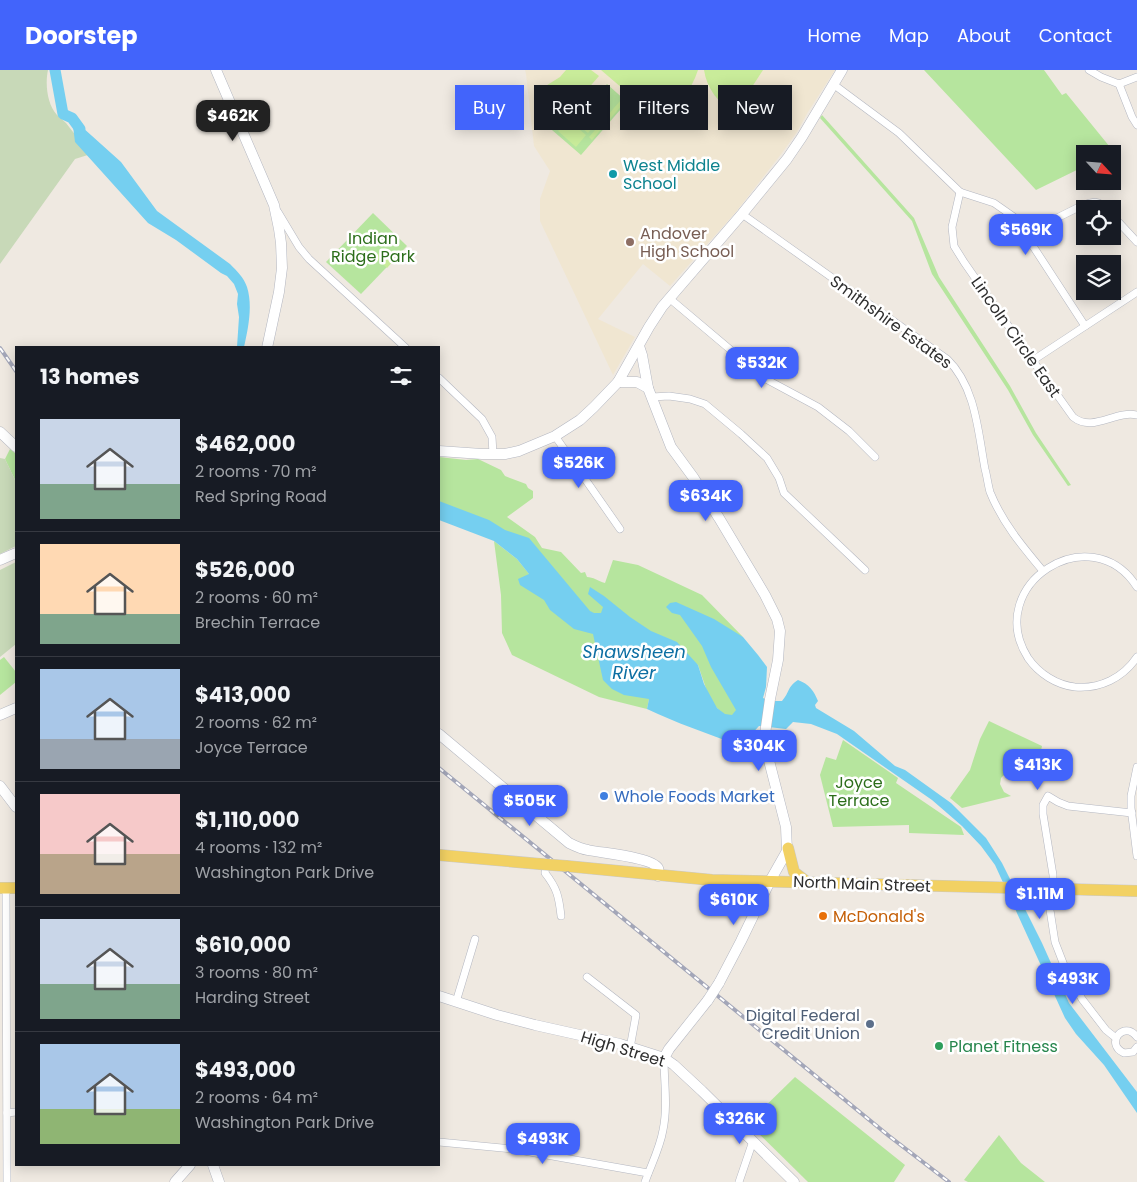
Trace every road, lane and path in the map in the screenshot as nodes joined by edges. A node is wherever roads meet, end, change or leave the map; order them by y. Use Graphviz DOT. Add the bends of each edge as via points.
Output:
graph roads {
  1 [pos="216,70"];
  2 [pos="842,70"];
  3 [pos="1089,70"];
  4 [pos="1137,77"];
  5 [pos="833,84"];
  6 [pos="1119,84"];
  7 [pos="1137,125"];
  8 [pos="960,192"];
  9 [pos="274,205"];
  10 [pos="1076,208"];
  11 [pos="742,214"];
  12 [pos="1121,225"];
  13 [pos="1025,234"];
  14 [pos="1137,242"];
  15 [pos="1137,292"];
  16 [pos="669,298"];
  17 [pos="1085,326"];
  18 [pos="267,346"];
  19 [pos="404,346"];
  20 [pos="639,346"];
  21 [pos="1032,361"];
  22 [pos="440,379"];
  23 [pos="618,382"];
  24 [pos="650,392"];
  25 [pos="1137,415"];
  26 [pos="0,432"];
  27 [pos="556,436"];
  28 [pos="15,446"];
  29 [pos="440,451"];
  30 [pos="493,454"];
  31 [pos="875,457"];
  32 [pos="620,529"];
  33 [pos="15,553"];
  34 [pos="0,560"];
  35 [pos="865,570"];
  36 [pos="1043,571"];
  37 [pos="1137,587"];
  38 [pos="1137,657"];
  39 [pos="15,708"];
  40 [pos="0,715"];
  41 [pos="440,735"];
  42 [pos="1137,767"];
  43 [pos="0,786"];
  44 [pos="15,805"];
  45 [pos="1132,814"];
  46 [pos="788,848"];
  47 [pos="440,854"];
  48 [pos="1137,856"];
  49 [pos="543,864"];
  50 [pos="658,876"];
  51 [pos="770,881"];
  52 [pos="806,882"];
  53 [pos="7,888"];
  54 [pos="1053,889"];
  55 [pos="1137,891"];
  56 [pos="561,916"];
  57 [pos="475,939"];
  58 [pos="587,978"];
  59 [pos="440,996"];
  60 [pos="456,1002"];
  61 [pos="3,1027"];
  62 [pos="1137,1037"];
  63 [pos="1116,1038"];
  64 [pos="1137,1047"];
  65 [pos="630,1048"];
  66 [pos="664,1058"];
  67 [pos="15,1112"];
  68 [pos="7,1113"];
  69 [pos="753,1141"];
  70 [pos="440,1142"];
  71 [pos="189,1166"];
  72 [pos="213,1166"];
  73 [pos="648,1173"];
  74 [pos="7,1182"];
  75 [pos="175,1182"];
  76 [pos="219,1182"];
  77 [pos="645,1182"];
  78 [pos="739,1182"];
  79 [pos="794,1182"];
  1 -- 9 [label="main road"];
  2 -- 5 [label="main road"];
  3 -- 6 [label="street"];
  4 -- 6 [label="street"];
  5 -- 8 [label="street" via="899,133"];
  5 -- 11 [label="main road" via="787,159"];
  6 -- 7 [label="street"];
  8 -- 13 [label="street" via="994,203 1007,211"];
  8 -- 21 [label="street, Lincoln Circle East" via="952,227 954,246"];
  9 -- 18 [label="main road" via="282,268"];
  9 -- 19 [label="street" via="309,259"];
  10 -- 13 [label="street"];
  11 -- 16 [label="main road"];
  11 -- 36 [label="street, Smithshire Estates" via="953,365 970,399 990,490 1000,513"];
  12 -- 14 [label="street"];
  13 -- 17 [label="street"];
  15 -- 17 [label="street"];
  16 -- 20 [label="main road"];
  16 -- 31 [label="street" via="764,378 818,407 849,430"];
  17 -- 21 [label="street"];
  20 -- 23 [label="main road"];
  20 -- 24 [label="main road"];
  21 -- 25 [label="street, Lincoln Circle East" via="1073,417 1080,421 1090,423 1125,414"];
  22 -- 30 [label="street" via="482,419 492,437"];
  23 -- 24 [label="main road" via="637,382"];
  23 -- 27 [label="main road" via="594,408"];
  24 -- 35 [label="street" via="705,404 725,420 767,458 784,493"];
  24 -- 46 [label="main road" via="671,447 719,518 777,619 780,646 764,741 786,827"];
  26 -- 28 [label="main road"];
  27 -- 30 [label="main road" via="519,451"];
  27 -- 32 [label="street"];
  29 -- 30 [label="main road"];
  33 -- 34 [label="main road"];
  36 -- 37 [label="street" via="1070,558 1091,558 1119,568"];
  36 -- 38 [label="street" via="1024,594 1018,614 1021,644 1038,669 1064,685 1094,686 1122,674"];
  39 -- 40 [label="main road"];
  41 -- 50 [label="main road" via="569,843 582,849 650,862 658,869"];
  42 -- 45 [label="street" via="1131,796"];
  43 -- 44 [label="main road"];
  45 -- 48 [label="street"];
  45 -- 54 [label="street" via="1068,806 1048,796 1043,814"];
  46 -- 51 [label="main road"];
  46 -- 52 [label="main road" via="794,872"];
  47 -- 49 [label="main road, North Main Street"];
  49 -- 50 [label="main road, North Main Street, bridge"];
  49 -- 56 [label="street" via="559,898"];
  50 -- 51 [label="main road, North Main Street"];
  51 -- 52 [label="main road, North Main Street"];
  51 -- 66 [label="main road, bridge" via="719,983"];
  52 -- 54 [label="main road, North Main Street"];
  53 -- 61 [label="street"];
  54 -- 55 [label="main road, North Main Street"];
  54 -- 63 [label="street" via="1052,926 1063,962 1082,1000"];
  57 -- 60 [label="street"];
  58 -- 65 [label="street" via="636,1015"];
  59 -- 60 [label="main road, High Street"];
  60 -- 65 [label="main road, High Street"];
  61 -- 68 [label="street"];
  62 -- 63 [label="street" via="1127,1031"];
  63 -- 64 [label="street" via="1116,1046 1122,1052 1131,1053"];
  65 -- 66 [label="main road, High Street"];
  66 -- 69 [label="main road, High Street"];
  66 -- 73 [label="street" via="665,1119 660,1144"];
  67 -- 68 [label="street"];
  68 -- 74 [label="street"];
  69 -- 78 [label="street"];
  69 -- 79 [label="main road, High Street"];
  70 -- 73 [label="street" via="513,1149"];
  71 -- 75 [label="main road"];
  72 -- 76 [label="main road"];
  73 -- 77 [label="street"];
}
